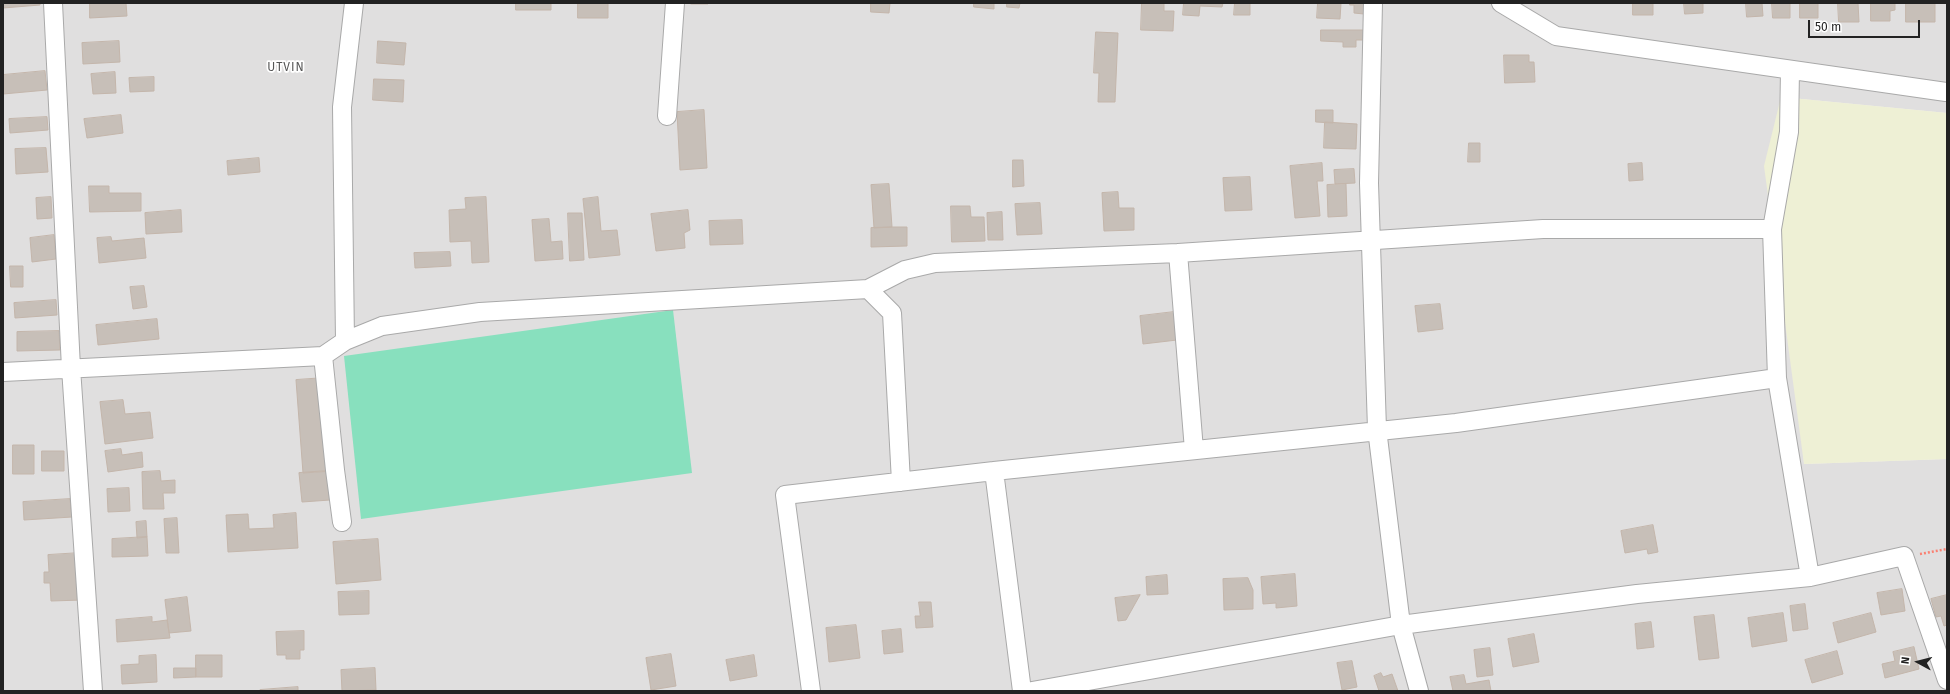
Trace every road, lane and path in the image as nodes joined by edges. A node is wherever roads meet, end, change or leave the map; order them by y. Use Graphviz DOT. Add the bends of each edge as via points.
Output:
graph roads {
  1 [pos="53,3"];
  2 [pos="354,3"];
  3 [pos="675,3"];
  4 [pos="1373,3"];
  5 [pos="1502,3"];
  6 [pos="1790,70"];
  7 [pos="1946,92"];
  8 [pos="667,116"];
  9 [pos="1772,229"];
  10 [pos="1370,240"];
  11 [pos="1178,253"];
  12 [pos="868,289"];
  13 [pos="345,341"];
  14 [pos="323,356"];
  15 [pos="71,368"];
  16 [pos="3,372"];
  17 [pos="1777,378"];
  18 [pos="1377,431"];
  19 [pos="1194,450"];
  20 [pos="994,471"];
  21 [pos="901,482"];
  22 [pos="342,522"];
  23 [pos="1947,549"];
  24 [pos="1904,556"];
  25 [pos="1810,577"];
  26 [pos="1401,625"];
  27 [pos="1947,680"];
  28 [pos="93,691"];
  29 [pos="811,691"];
  30 [pos="1022,691"];
  31 [pos="1032,691"];
  32 [pos="1419,691"];
  1 -- 15 [label="street"];
  2 -- 13 [label="street" via="342,107"];
  3 -- 8 [label="street"];
  4 -- 10 [label="street"];
  5 -- 6 [label="street" via="1556,36"];
  6 -- 7 [label="street"];
  6 -- 9 [label="street" via="1789,132"];
  9 -- 10 [label="street" via="1543,229"];
  9 -- 17 [label="street"];
  10 -- 11 [label="street"];
  10 -- 18 [label="street"];
  11 -- 12 [label="street" via="935,263 905,270"];
  11 -- 19 [label="street"];
  12 -- 13 [label="street" via="480,312 382,326"];
  12 -- 21 [label="street" via="892,313"];
  13 -- 14 [label="street"];
  14 -- 15 [label="street"];
  14 -- 22 [label="street" via="334,470"];
  15 -- 16 [label="street"];
  15 -- 28 [label="street"];
  17 -- 18 [label="street" via="1456,423"];
  17 -- 25 [label="street"];
  18 -- 19 [label="street"];
  18 -- 26 [label="street"];
  19 -- 20 [label="street"];
  20 -- 21 [label="street"];
  20 -- 30 [label="street"];
  21 -- 29 [label="street" via="785,495"];
  23 -- 24 [label="path"];
  24 -- 25 [label="street"];
  24 -- 27 [label="street"];
  25 -- 26 [label="street" via="1637,594"];
  26 -- 31 [label="street"];
  26 -- 32 [label="street"];
}
